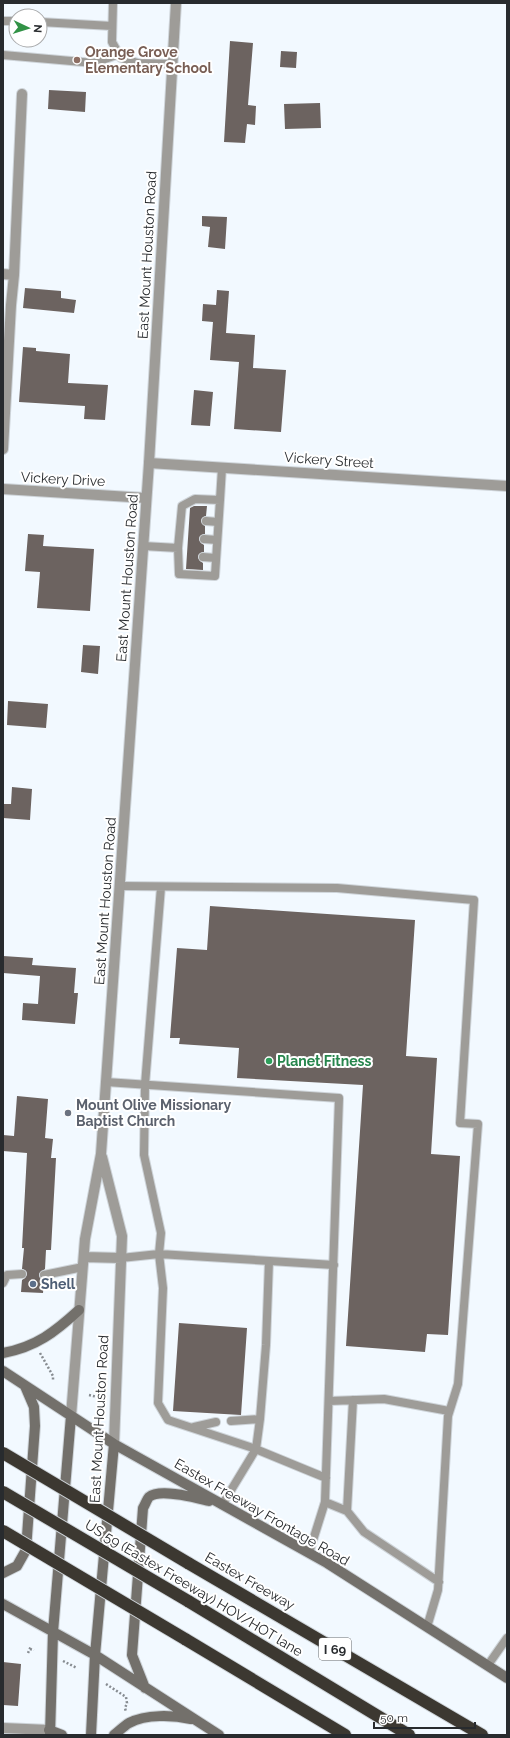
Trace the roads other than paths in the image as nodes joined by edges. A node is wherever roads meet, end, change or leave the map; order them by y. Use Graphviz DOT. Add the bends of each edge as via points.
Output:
graph roads {
  1 [pos="113,3"];
  2 [pos="176,3"];
  3 [pos="48,22"];
  4 [pos="112,26"];
  5 [pos="119,54"];
  6 [pos="3,55"];
  7 [pos="172,64"];
  8 [pos="22,94"];
  9 [pos="3,274"];
  10 [pos="14,275"];
  11 [pos="3,449"];
  12 [pos="149,463"];
  13 [pos="222,468"];
  14 [pos="507,486"];
  15 [pos="3,489"];
  16 [pos="146,498"];
  17 [pos="220,500"];
  18 [pos="180,520"];
  19 [pos="189,521"];
  20 [pos="206,521"];
  21 [pos="218,522"];
  22 [pos="179,538"];
  23 [pos="188,538"];
  24 [pos="204,539"];
  25 [pos="217,540"];
  26 [pos="143,546"];
  27 [pos="178,552"];
  28 [pos="187,557"];
  29 [pos="203,557"];
  30 [pos="216,558"];
  31 [pos="120,886"];
  32 [pos="161,887"];
  33 [pos="106,1082"];
  34 [pos="145,1085"];
  35 [pos="101,1154"];
  36 [pos="159,1254"];
  37 [pos="122,1258"];
  38 [pos="269,1261"];
  39 [pos="83,1262"];
  40 [pos="334,1265"];
  41 [pos="22,1274"];
  42 [pos="44,1275"];
  43 [pos="3,1284"];
  44 [pos="79,1310"];
  45 [pos="3,1353"];
  46 [pos="3,1371"];
  47 [pos="26,1386"];
  48 [pos="329,1400"];
  49 [pos="353,1400"];
  50 [pos="449,1411"];
  51 [pos="71,1416"];
  52 [pos="260,1419"];
  53 [pos="231,1421"];
  54 [pos="216,1422"];
  55 [pos="193,1427"];
  56 [pos="114,1444"];
  57 [pos="256,1450"];
  58 [pos="3,1453"];
  59 [pos="326,1478"];
  60 [pos="3,1492"];
  61 [pos="325,1502"];
  62 [pos="222,1505"];
  63 [pos="347,1511"];
  64 [pos="3,1531"];
  65 [pos="309,1553"];
  66 [pos="3,1573"];
  67 [pos="439,1582"];
  68 [pos="3,1604"];
  69 [pos="427,1627"];
  70 [pos="53,1632"];
  71 [pos="507,1638"];
  72 [pos="95,1655"];
  73 [pos="488,1666"];
  74 [pos="507,1678"];
  75 [pos="145,1688"];
  76 [pos="195,1720"];
  77 [pos="3,1728"];
  78 [pos="50,1733"];
  79 [pos="62,1735"];
  80 [pos="91,1735"];
  81 [pos="114,1735"];
  82 [pos="219,1735"];
  83 [pos="345,1735"];
  84 [pos="410,1735"];
  85 [pos="482,1735"];
  1 -- 4 [label="lane"];
  2 -- 7 [label="street, East Mount Houston Road"];
  3 -- 4 [label="lane"];
  4 -- 5 [label="lane" via="112,42"];
  5 -- 6 [label="lane" via="94,63"];
  5 -- 7 [label="lane" via="121,58 138,63"];
  7 -- 12 [label="street, East Mount Houston Road"];
  8 -- 10 [label="street"];
  9 -- 10 [label="street"];
  10 -- 11 [label="street"];
  12 -- 13 [label="street, Vickery Street"];
  12 -- 16 [label="street, East Mount Houston Road"];
  13 -- 14 [label="street, Vickery Street"];
  13 -- 17 [label="lane"];
  15 -- 16 [label="street, Vickery Drive"];
  16 -- 26 [label="street, East Mount Houston Road"];
  17 -- 18 [label="lane" via="195,499 182,506"];
  17 -- 21 [label="lane"];
  18 -- 19 [label="lane"];
  18 -- 22 [label="lane"];
  20 -- 21 [label="lane"];
  21 -- 25 [label="lane"];
  22 -- 23 [label="lane"];
  22 -- 27 [label="lane"];
  24 -- 25 [label="lane"];
  25 -- 30 [label="lane"];
  26 -- 27 [label="lane"];
  26 -- 31 [label="street, East Mount Houston Road"];
  27 -- 28 [label="lane"];
  27 -- 30 [label="lane" via="178,574 215,576"];
  29 -- 30 [label="lane"];
  31 -- 32 [label="lane"];
  31 -- 33 [label="street, East Mount Houston Road"];
  32 -- 34 [label="lane"];
  32 -- 50 [label="lane" via="337,888 474,900 460,1123 478,1124 458,1384"];
  33 -- 34 [label="lane"];
  33 -- 35 [label="street, East Mount Houston Road"];
  34 -- 36 [label="lane" via="144,1155 161,1233"];
  34 -- 40 [label="lane" via="339,1098"];
  35 -- 37 [label="street, East Mount Houston Road" via="122,1236"];
  35 -- 39 [label="street, East Mount Houston Road"];
  36 -- 37 [label="lane"];
  36 -- 38 [label="lane"];
  36 -- 55 [label="lane" via="163,1288 158,1403 168,1420"];
  37 -- 39 [label="street"];
  37 -- 56 [label="street, East Mount Houston Road"];
  38 -- 40 [label="lane"];
  38 -- 52 [label="lane"];
  39 -- 42 [label="lane"];
  39 -- 44 [label="street, East Mount Houston Road"];
  40 -- 48 [label="lane"];
  41 -- 43 [label="lane" via="7,1275"];
  44 -- 45 [label="main road" via="54,1333 27,1347"];
  44 -- 51 [label="street, East Mount Houston Road"];
  46 -- 47 [label="main road, Eastex Freeway Frontage Road"];
  47 -- 51 [label="main road, Eastex Freeway Frontage Road"];
  47 -- 66 [label="main road" via="34,1407 35,1426 26,1550 17,1566"];
  48 -- 49 [label="lane"];
  48 -- 59 [label="lane"];
  49 -- 50 [label="lane" via="384,1399"];
  49 -- 63 [label="lane"];
  50 -- 67 [label="lane"];
  51 -- 56 [label="main road, Eastex Freeway Frontage Road"];
  51 -- 70 [label="main road, East Mount Houston Road"];
  52 -- 53 [label="lane"];
  52 -- 57 [label="lane"];
  54 -- 55 [label="lane"];
  55 -- 57 [label="lane"];
  56 -- 62 [label="main road, Eastex Freeway Frontage Road"];
  56 -- 72 [label="main road, East Mount Houston Road"];
  57 -- 59 [label="lane"];
  57 -- 62 [label="lane"];
  58 -- 85 [label="highway, Eastex Freeway / I 69, bridge"];
  59 -- 61 [label="lane"];
  60 -- 84 [label="highway, US 59 (Eastex Freeway) HOV/HOT lane / I 69, bridge"];
  61 -- 63 [label="lane"];
  61 -- 65 [label="lane"];
  62 -- 65 [label="main road, Eastex Freeway Frontage Road"];
  62 -- 75 [label="main road" via="190,1497 159,1494 149,1497 143,1508 132,1655"];
  63 -- 67 [label="lane" via="364,1532"];
  64 -- 83 [label="highway, bridge"];
  65 -- 69 [label="main road, Eastex Freeway Frontage Road"];
  67 -- 69 [label="lane"];
  68 -- 70 [label="main road"];
  69 -- 73 [label="main road, Eastex Freeway Frontage Road"];
  70 -- 72 [label="main road"];
  70 -- 78 [label="main road, East Mount Houston Road"];
  71 -- 73 [label="lane"];
  72 -- 75 [label="main road"];
  72 -- 80 [label="main road, East Mount Houston Road"];
  73 -- 74 [label="main road, Eastex Freeway Frontage Road"];
  75 -- 76 [label="main road"];
  76 -- 81 [label="main road" via="181,1717 146,1718 129,1723"];
  76 -- 82 [label="main road"];
  77 -- 78 [label="street"];
  78 -- 79 [label="main road"];
}
